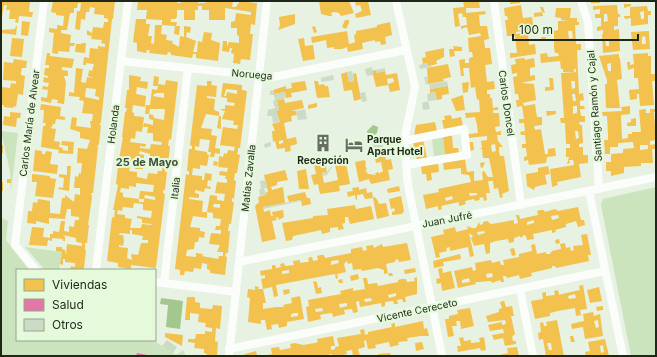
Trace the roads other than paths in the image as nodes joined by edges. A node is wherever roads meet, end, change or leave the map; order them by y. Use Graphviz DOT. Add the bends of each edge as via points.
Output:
graph roads {
  1 [pos="44,1"];
  2 [pos="128,1"];
  3 [pos="267,1"];
  4 [pos="396,1"];
  5 [pos="494,1"];
  6 [pos="581,1"];
  7 [pos="406,50"];
  8 [pos="121,61"];
  9 [pos="188,68"];
  10 [pos="260,76"];
  11 [pos="404,141"];
  12 [pos="406,165"];
  13 [pos="656,177"];
  14 [pos="599,189"];
  15 [pos="589,191"];
  16 [pos="521,205"];
  17 [pos="416,226"];
  18 [pos="239,262"];
  19 [pos="35,269"];
  20 [pos="96,269"];
  21 [pos="605,271"];
  22 [pos="156,282"];
  23 [pos="164,283"];
  24 [pos="520,289"];
  25 [pos="236,292"];
  26 [pos="432,307"];
  27 [pos="229,352"];
  28 [pos="442,356"];
  29 [pos="533,356"];
  30 [pos="623,356"];
  1 -- 19 [label="street, Carlos María de Alvear" via="15,245"];
  2 -- 8 [label="street, Holanda"];
  3 -- 10 [label="street, Matías Zavalla"];
  4 -- 7 [label="street"];
  5 -- 16 [label="street, Carlos Doncel"];
  6 -- 14 [label="street, Santiago Ramón y Cajal" via="588,22"];
  7 -- 10 [label="street, Noruega" via="273,77"];
  7 -- 11 [label="street" via="415,87"];
  8 -- 9 [label="street, Noruega"];
  8 -- 20 [label="street, Holanda"];
  9 -- 10 [label="street, Noruega"];
  9 -- 23 [label="street, Italia"];
  10 -- 18 [label="street, Matías Zavalla"];
  11 -- 12 [label="street"];
  11 -- 12 [label="street" via="464,129 467,155"];
  12 -- 17 [label="street"];
  13 -- 14 [label="street, Juan Jufré"];
  14 -- 15 [label="street, Juan Jufré"];
  15 -- 16 [label="street, Juan Jufré"];
  15 -- 21 [label="street"];
  16 -- 17 [label="street, Juan Jufré"];
  17 -- 18 [label="street, Juan Jufré"];
  17 -- 26 [label="street"];
  18 -- 25 [label="street, Matías Zavalla"];
  21 -- 24 [label="street, Vicente Cereceto"];
  21 -- 30 [label="street"];
  22 -- 23 [label="street"];
  23 -- 25 [label="street"];
  24 -- 26 [label="street, Vicente Cereceto"];
  24 -- 29 [label="street"];
  25 -- 27 [label="street, Matías Zavalla"];
  26 -- 27 [label="street, Vicente Cereceto"];
  26 -- 28 [label="street"];
}
